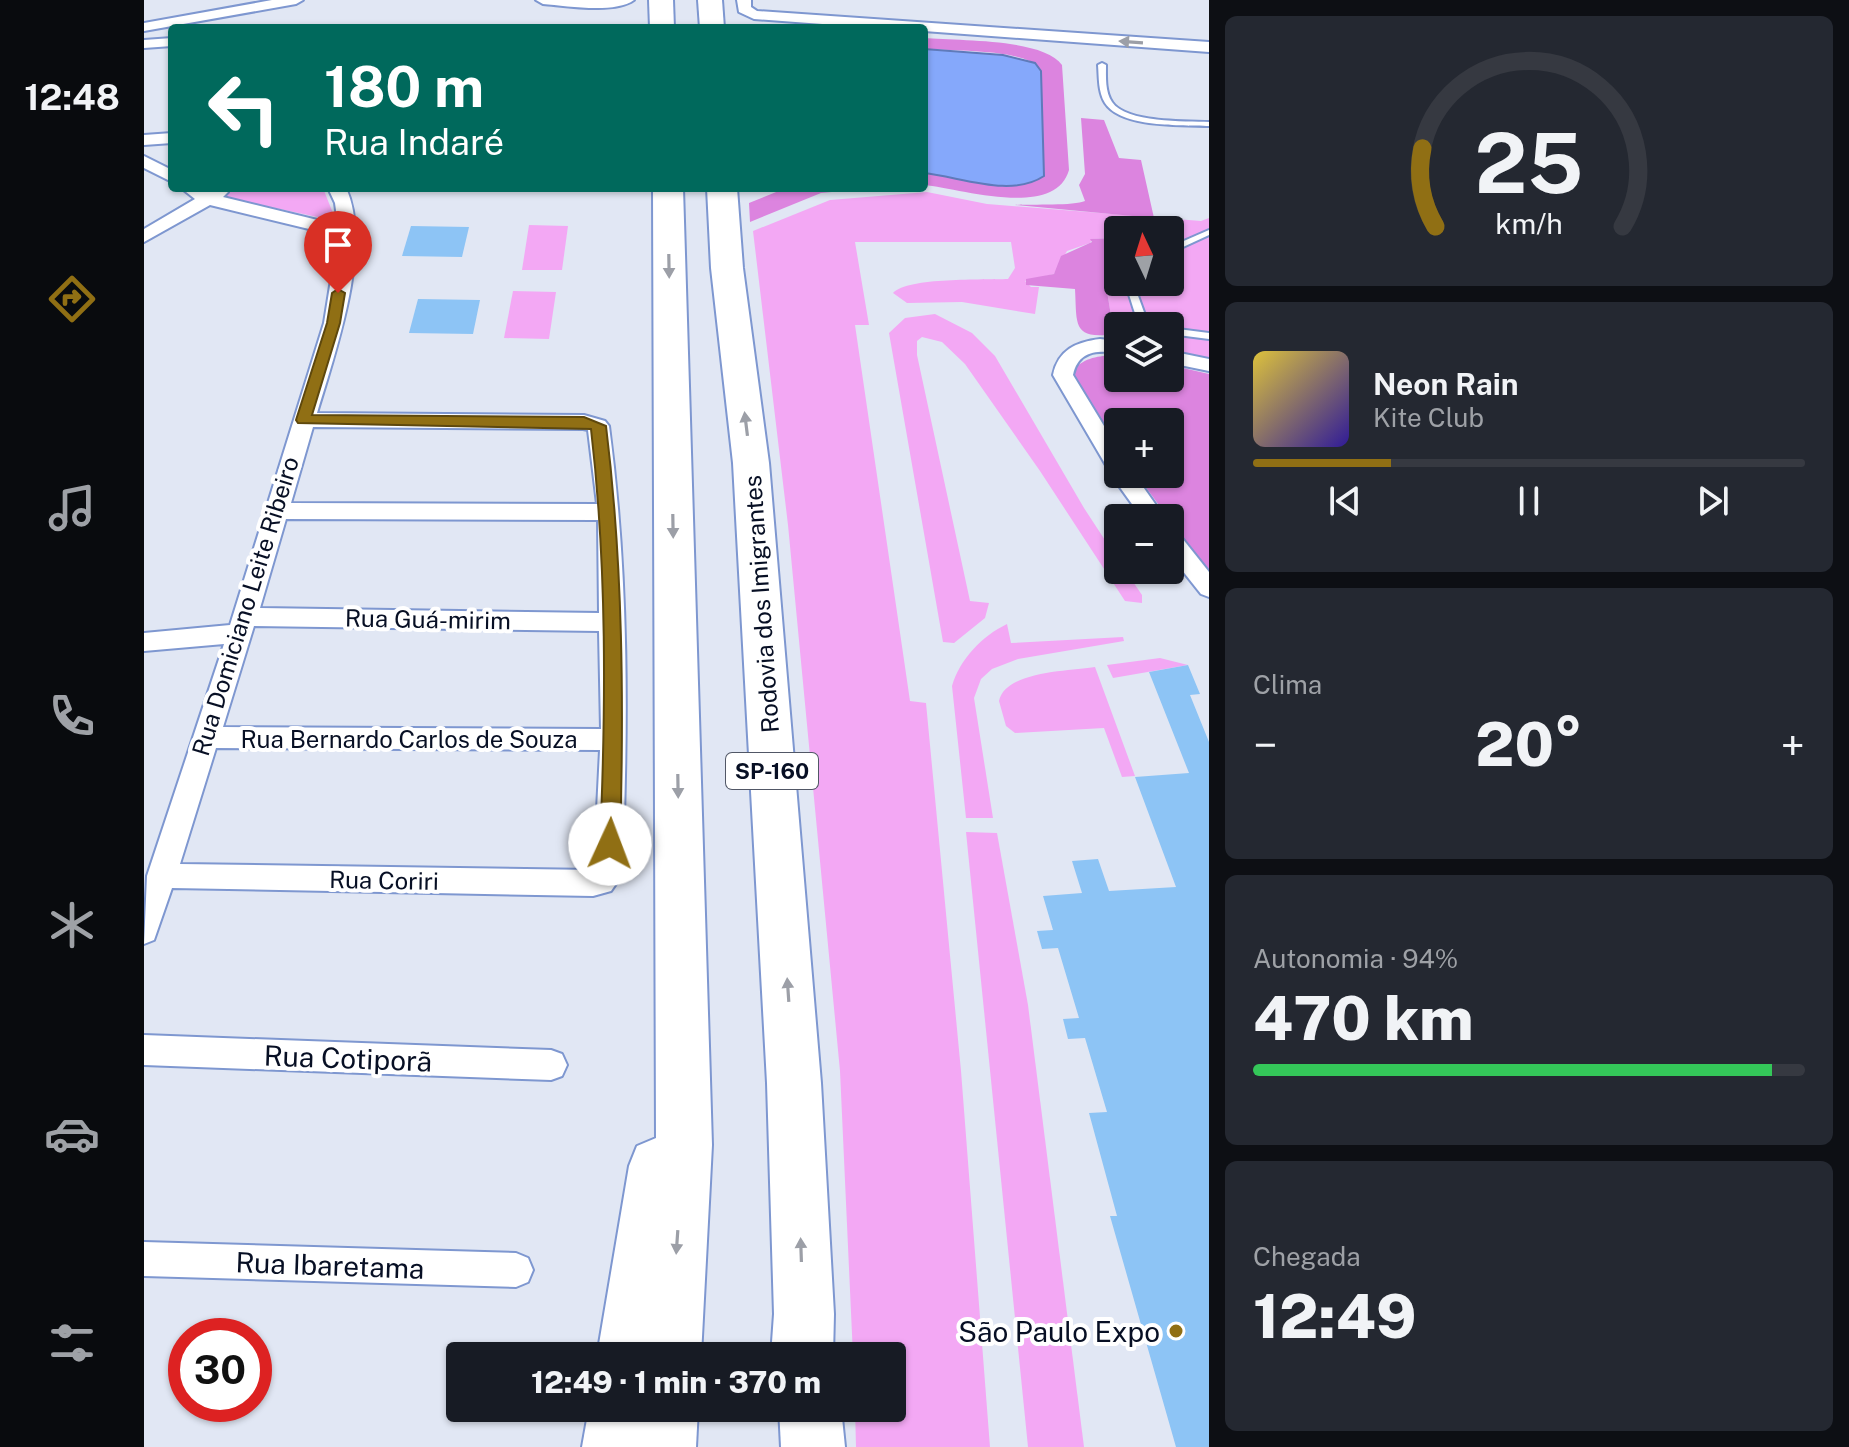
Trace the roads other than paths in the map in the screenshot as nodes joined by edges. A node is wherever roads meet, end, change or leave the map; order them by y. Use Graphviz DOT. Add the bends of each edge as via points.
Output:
graph roads {
  1 [pos="296,0"];
  2 [pos="543,0"];
  3 [pos="627,0"];
  4 [pos="661,0"];
  5 [pos="710,0"];
  6 [pos="744,0"];
  7 [pos="228,13"];
  8 [pos="662,24"];
  9 [pos="712,24"];
  10 [pos="144,27"];
  11 [pos="168,42"];
  12 [pos="144,44"];
  13 [pos="1209,47"];
  14 [pos="1102,65"];
  15 [pos="1209,124"];
  16 [pos="168,138"];
  17 [pos="144,140"];
  18 [pos="144,161"];
  19 [pos="168,175"];
  20 [pos="197,192"];
  21 [pos="219,192"];
  22 [pos="339,192"];
  23 [pos="668,192"];
  24 [pos="722,192"];
  25 [pos="208,199"];
  26 [pos="1209,232"];
  27 [pos="348,233"];
  28 [pos="144,237"];
  29 [pos="1184,244"];
  30 [pos="1184,333"];
  31 [pos="1209,336"];
  32 [pos="1104,346"];
  33 [pos="1184,360"];
  34 [pos="1209,365"];
  35 [pos="303,420"];
  36 [pos="1104,444"];
  37 [pos="275,511"];
  38 [pos="609,512"];
  39 [pos="1184,557"];
  40 [pos="1209,588"];
  41 [pos="611,622"];
  42 [pos="242,625"];
  43 [pos="144,642"];
  44 [pos="205,737"];
  45 [pos="614,740"];
  46 [pos="161,876"];
  47 [pos="144,931"];
  48 [pos="681,1001"];
  49 [pos="144,1050"];
  50 [pos="551,1065"];
  51 [pos="144,1259"];
  52 [pos="516,1270"];
  53 [pos="630,1342"];
  54 [pos="671,1342"];
  55 [pos="804,1342"];
  56 [pos="618,1422"];
  57 [pos="666,1422"];
  58 [pos="799,1422"];
  59 [pos="811,1422"];
  60 [pos="614,1447"];
  61 [pos="664,1447"];
  62 [pos="798,1447"];
  63 [pos="813,1447"];
  1 -- 7 [label="street"];
  2 -- 3 [label="street"];
  4 -- 8 [label="highway"];
  5 -- 9 [label="highway"];
  13 -- 6 [label="street, one-way" via="836,15 754,15 744,9"];
  7 -- 10 [label="street"];
  11 -- 12 [label="street"];
  14 -- 15 [label="lane" via="1107,102 1117,113"];
  16 -- 17 [label="street"];
  18 -- 19 [label="street"];
  20 -- 25 [label="street"];
  21 -- 25 [label="street"];
  22 -- 27 [label="street"];
  23 -- 48 [label="highway, one-way"];
  55 -- 24 [label="highway, Rodovia dos Imigrantes / SP-160, one-way" via="794,1083 752,479"];
  25 -- 27 [label="street"];
  25 -- 28 [label="street"];
  26 -- 29 [label="lane"];
  27 -- 35 [label="street, Rua Domiciano Leite Ribeiro" via="334,323"];
  30 -- 31 [label="lane"];
  32 -- 36 [label="street" via="1071,354 1063,375"];
  33 -- 34 [label="street"];
  35 -- 37 [label="street, Rua Domiciano Leite Ribeiro"];
  35 -- 38 [label="street" via="595,424 601,432"];
  37 -- 38 [label="street"];
  37 -- 42 [label="street, Rua Domiciano Leite Ribeiro"];
  38 -- 41 [label="street"];
  39 -- 40 [label="street"];
  41 -- 42 [label="street, Rua Guá-mirim"];
  41 -- 45 [label="street"];
  42 -- 43 [label="street, Rua Guá-mirim"];
  42 -- 44 [label="street, Rua Domiciano Leite Ribeiro"];
  44 -- 45 [label="street, Rua Bernardo Carlos de Souza"];
  44 -- 46 [label="street, Rua Domiciano Leite Ribeiro"];
  45 -- 46 [label="street, Rua Coriri" via="609,870 605,879 593,884"];
  46 -- 47 [label="street, Rua Domiciano Leite Ribeiro"];
  48 -- 53 [label="highway"];
  48 -- 54 [label="highway, one-way" via="684,1145"];
  49 -- 50 [label="street, Rua Cotiporã"];
  51 -- 52 [label="street, Rua Ibaretama"];
  56 -- 60 [label="highway"];
  57 -- 61 [label="highway"];
  58 -- 62 [label="highway"];
  59 -- 63 [label="highway"];
}
